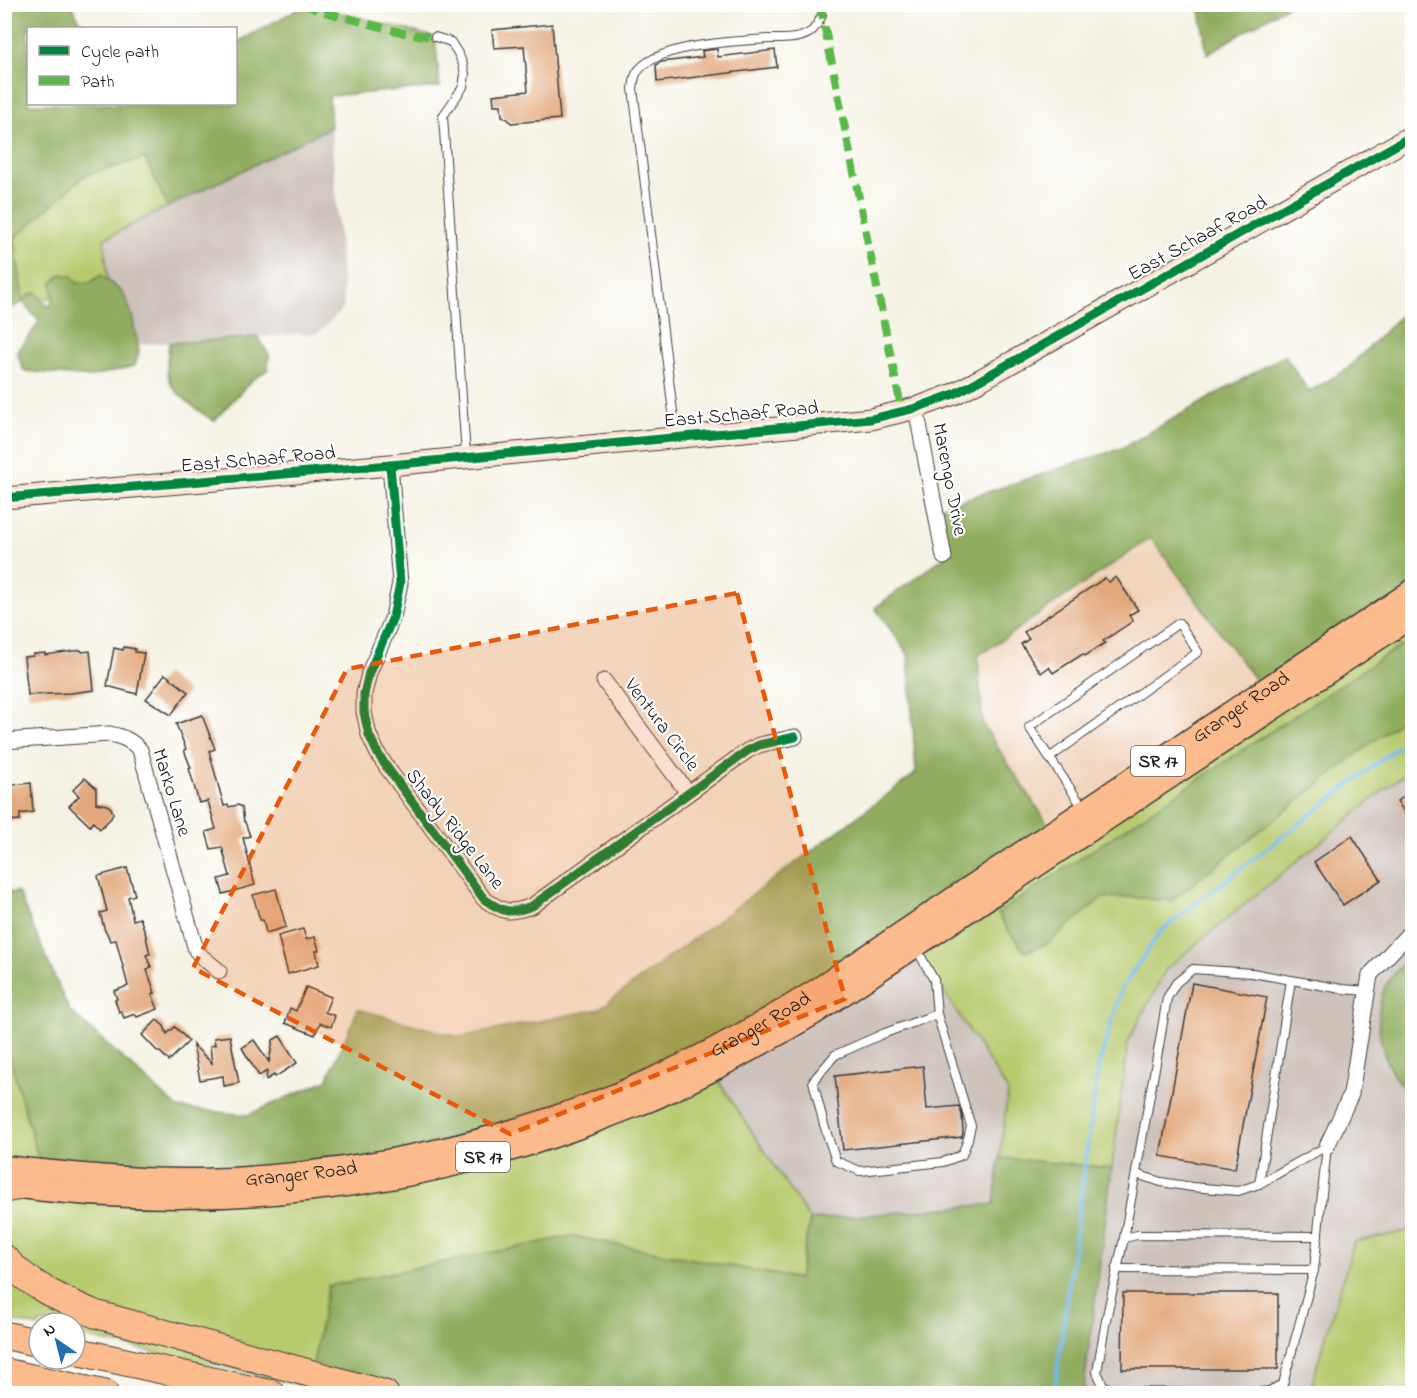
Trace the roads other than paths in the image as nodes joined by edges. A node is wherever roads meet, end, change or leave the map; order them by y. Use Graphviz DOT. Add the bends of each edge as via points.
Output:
graph roads {
  1 [pos="822,15"];
  2 [pos="435,37"];
  3 [pos="1413,136"];
  4 [pos="916,408"];
  5 [pos="676,437"];
  6 [pos="466,457"];
  7 [pos="390,465"];
  8 [pos="4,498"];
  9 [pos="944,557"];
  10 [pos="1413,591"];
  11 [pos="1413,616"];
  12 [pos="604,681"];
  13 [pos="795,737"];
  14 [pos="4,741"];
  15 [pos="1048,758"];
  16 [pos="688,793"];
  17 [pos="1085,811"];
  18 [pos="1413,880"];
  19 [pos="1413,886"];
  20 [pos="1413,930"];
  21 [pos="909,939"];
  22 [pos="219,971"];
  23 [pos="1292,980"];
  24 [pos="1367,991"];
  25 [pos="937,1014"];
  26 [pos="1327,1146"];
  27 [pos="1136,1174"];
  28 [pos="7,1182"];
  29 [pos="1259,1184"];
  30 [pos="1318,1236"];
  31 [pos="1124,1238"];
  32 [pos="4,1258"];
  33 [pos="1116,1269"];
  34 [pos="1314,1270"];
  35 [pos="4,1335"];
  36 [pos="27,1340"];
  37 [pos="87,1353"];
  38 [pos="4,1372"];
  39 [pos="105,1394"];
  40 [pos="272,1394"];
  41 [pos="385,1394"];
  1 -- 5 [label="lane" via="809,33 792,38 703,44 655,58 636,75 633,88"];
  2 -- 6 [label="lane" via="451,42 465,74 463,87 443,116"];
  3 -- 4 [label="street, East Schaaf Road" via="982,379"];
  4 -- 5 [label="street, East Schaaf Road" via="871,419"];
  4 -- 9 [label="street, Marengo Drive"];
  5 -- 6 [label="street, East Schaaf Road"];
  6 -- 7 [label="street, East Schaaf Road"];
  7 -- 8 [label="street, East Schaaf Road"];
  7 -- 16 [label="street, Shady Ridge Lane" via="400,583 393,617 369,673 364,712 369,735 387,769 484,899 507,912 532,906"];
  10 -- 17 [label="main road, Granger Road / SR 17"];
  11 -- 21 [label="main road, Granger Road / SR 17"];
  12 -- 16 [label="street, Ventura Circle"];
  13 -- 16 [label="street, Shady Ridge Lane" via="747,751"];
  14 -- 22 [label="street, Marko Lane" via="110,734 133,742 141,750 196,950"];
  15 -- 15 [label="lane" via="1029,727 1179,622 1198,652"];
  15 -- 17 [label="lane"];
  17 -- 21 [label="main road, Granger Road / SR 17"];
  18 -- 19 [label="lane"];
  20 -- 24 [label="street" via="1370,975"];
  21 -- 25 [label="lane" via="934,980"];
  21 -- 28 [label="main road, Granger Road / SR 17" via="813,1014 712,1071 585,1125 479,1159 354,1184 247,1196 142,1197"];
  23 -- 24 [label="lane"];
  23 -- 27 [label="lane" via="1193,969 1176,982 1167,999"];
  23 -- 29 [label="lane"];
  24 -- 26 [label="street" via="1351,1094"];
  25 -- 25 [label="lane" via="835,1055 813,1081 836,1161 860,1172 943,1162 962,1155 971,1126"];
  26 -- 29 [label="lane"];
  26 -- 30 [label="lane"];
  27 -- 29 [label="lane" via="1161,1182 1238,1191"];
  27 -- 31 [label="lane"];
  30 -- 31 [label="lane"];
  30 -- 34 [label="lane"];
  31 -- 33 [label="lane"];
  32 -- 41 [label="highway" via="39,1286 95,1314"];
  33 -- 34 [label="lane"];
  33 -- 34 [label="lane" via="1097,1372 1103,1385 1114,1392 1204,1394 1269,1391 1283,1384"];
  35 -- 36 [label="highway"];
  37 -- 40 [label="highway"];
  38 -- 39 [label="highway"];
}
